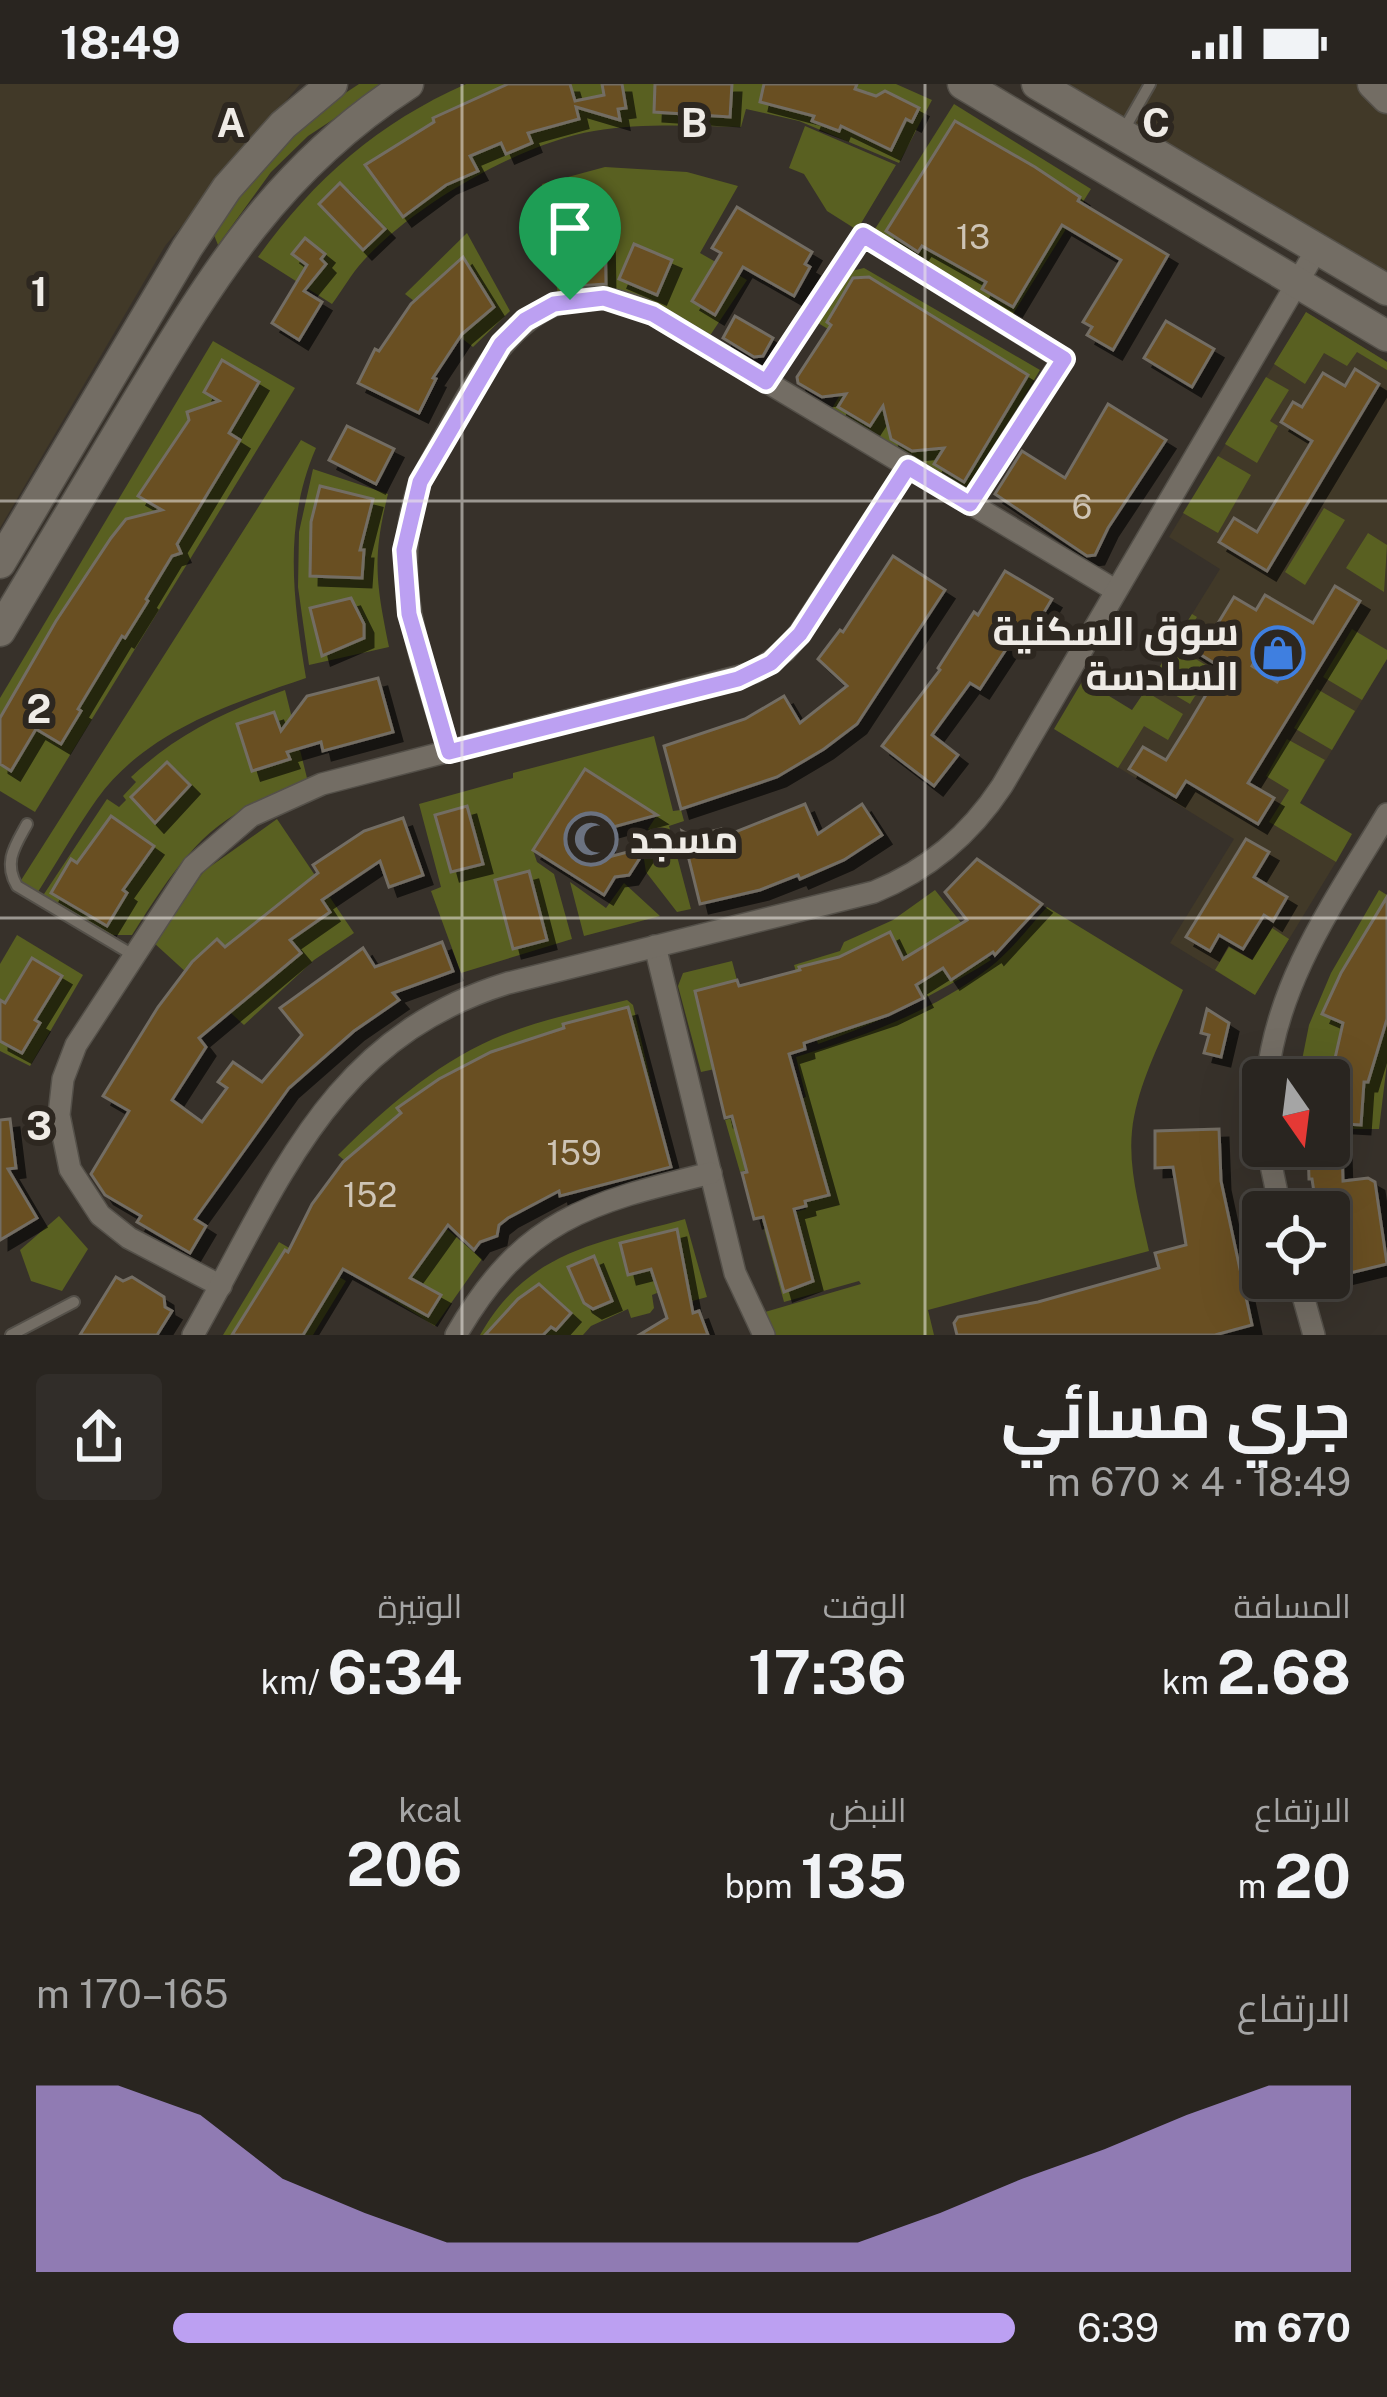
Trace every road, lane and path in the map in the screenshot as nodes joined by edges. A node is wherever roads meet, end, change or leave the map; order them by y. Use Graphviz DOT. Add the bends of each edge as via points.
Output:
graph roads {
  1 [pos="332,84"];
  2 [pos="408,84"];
  3 [pos="963,84"];
  4 [pos="1037,84"];
  5 [pos="1150,84"];
  6 [pos="1373,84"];
  7 [pos="1387,98"];
  8 [pos="1122,134"];
  9 [pos="187,248"];
  10 [pos="1317,249"];
  11 [pos="221,265"];
  12 [pos="1297,283"];
  13 [pos="1387,290"];
  14 [pos="1387,336"];
  15 [pos="766,382"];
  16 [pos="908,467"];
  17 [pos="970,504"];
  18 [pos="0,563"];
  19 [pos="1115,590"];
  20 [pos="0,631"];
  21 [pos="449,752"];
  22 [pos="1387,814"];
  23 [pos="27,824"];
  24 [pos="656,946"];
  25 [pos="133,955"];
  26 [pos="1270,1059"];
  27 [pos="711,1173"];
  28 [pos="220,1286"];
  29 [pos="1304,1299"];
  30 [pos="74,1302"];
  31 [pos="11,1335"];
  32 [pos="193,1335"];
  33 [pos="456,1335"];
  34 [pos="764,1335"];
  35 [pos="1314,1335"];
  1 -- 9 [label="street" via="227,188"];
  2 -- 11 [label="street" via="312,157"];
  3 -- 12 [label="street"];
  4 -- 8 [label="street"];
  5 -- 8 [label="lane"];
  6 -- 7 [label="street"];
  8 -- 10 [label="street"];
  9 -- 11 [label="street"];
  9 -- 18 [label="street"];
  10 -- 12 [label="street"];
  10 -- 13 [label="street"];
  11 -- 20 [label="street"];
  12 -- 14 [label="street"];
  12 -- 19 [label="street"];
  15 -- 16 [label="street"];
  15 -- 17 [label="street" via="863,235 1064,359"];
  15 -- 21 [label="street" via="653,314 604,298 554,304 501,344 420,482 404,550 409,614"];
  16 -- 17 [label="street"];
  16 -- 21 [label="street" via="800,634 771,663 738,679"];
  17 -- 19 [label="street"];
  19 -- 24 [label="street" via="988,807 937,859 874,892"];
  21 -- 25 [label="street" via="322,784 251,816 193,866"];
  22 -- 26 [label="street" via="1293,978"];
  23 -- 25 [label="lane" via="10,856 17,886"];
  24 -- 27 [label="street"];
  24 -- 28 [label="street" via="481,991 382,1047 319,1116"];
  25 -- 28 [label="street" via="68,1062 60,1097 64,1151 88,1201 114,1227"];
  27 -- 33 [label="street" via="613,1198 558,1222 512,1256"];
  27 -- 34 [label="street" via="742,1293"];
  28 -- 32 [label="street"];
  29 -- 35 [label="street"];
  30 -- 31 [label="lane"];
}
